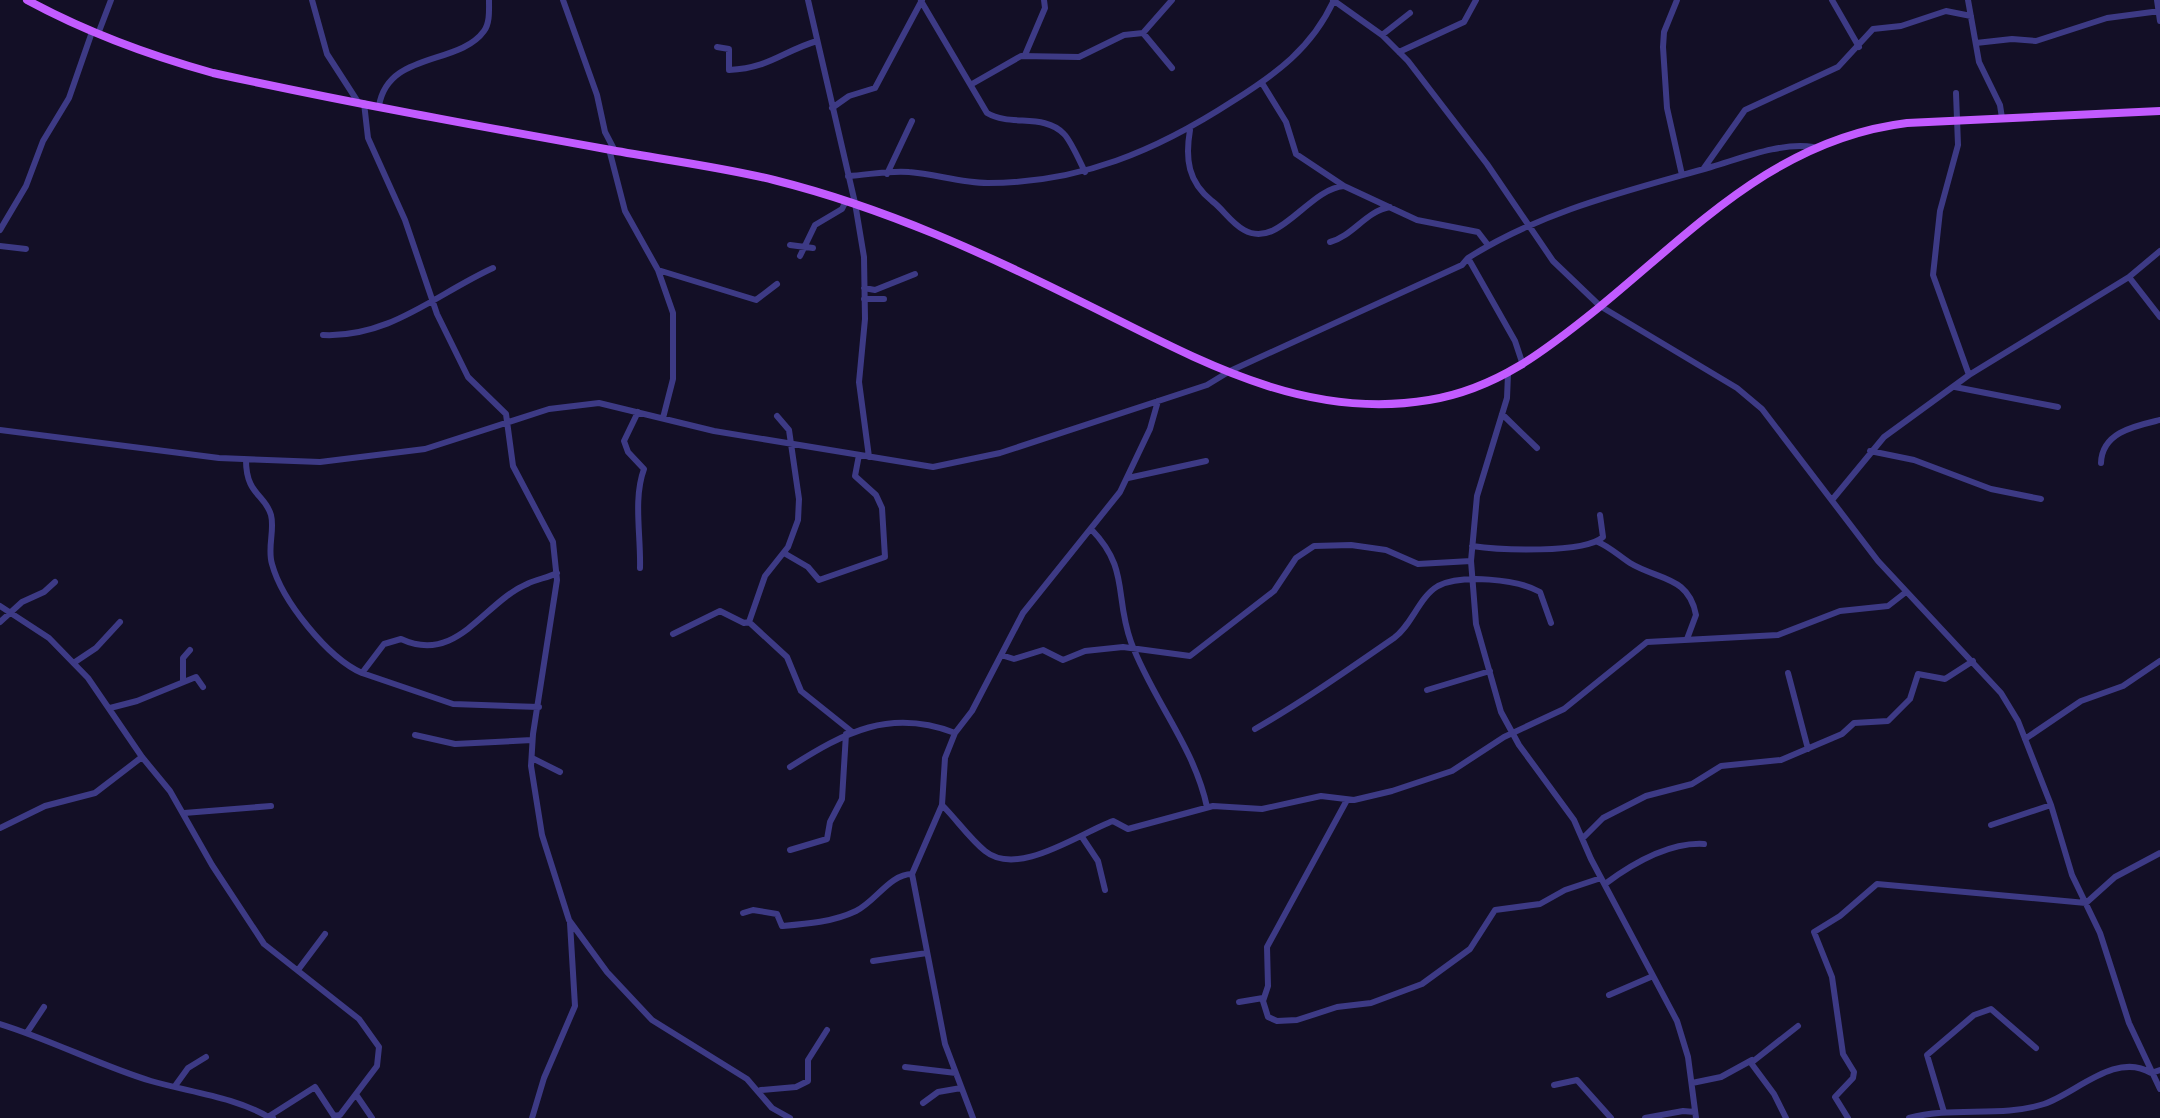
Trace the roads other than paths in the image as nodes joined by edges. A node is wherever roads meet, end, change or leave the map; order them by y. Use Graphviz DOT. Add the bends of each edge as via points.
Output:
graph roads {
  1 [pos="27,0"];
  2 [pos="111,0"];
  3 [pos="312,0"];
  4 [pos="489,0"];
  5 [pos="563,0"];
  6 [pos="808,0"];
  7 [pos="1044,0"];
  8 [pos="1172,0"];
  9 [pos="1334,0"];
  10 [pos="1476,0"];
  11 [pos="1677,0"];
  12 [pos="1832,0"];
  13 [pos="1968,0"];
  14 [pos="2157,0"];
  15 [pos="921,1"];
  16 [pos="2159,11"];
  17 [pos="1410,13"];
  18 [pos="1971,16"];
  19 [pos="2160,21"];
  20 [pos="95,33"];
  21 [pos="1143,33"];
  22 [pos="1382,35"];
  23 [pos="817,41"];
  24 [pos="1976,43"];
  25 [pos="717,47"];
  26 [pos="1859,47"];
  27 [pos="1399,52"];
  28 [pos="1025,55"];
  29 [pos="1172,68"];
  30 [pos="1262,83"];
  31 [pos="972,84"];
  32 [pos="1956,93"];
  33 [pos="361,103"];
  34 [pos="379,106"];
  35 [pos="832,108"];
  36 [pos="2160,111"];
  37 [pos="2002,118"];
  38 [pos="912,121"];
  39 [pos="1957,121"];
  40 [pos="1190,129"];
  41 [pos="1813,147"];
  42 [pos="612,150"];
  43 [pos="1703,170"];
  44 [pos="1085,172"];
  45 [pos="887,174"];
  46 [pos="1682,175"];
  47 [pos="848,176"];
  48 [pos="1344,186"];
  49 [pos="850,202"];
  50 [pos="1390,207"];
  51 [pos="1527,225"];
  52 [pos="0,230"];
  53 [pos="1330,242"];
  54 [pos="790,245"];
  55 [pos="1488,245"];
  56 [pos="0,246"];
  57 [pos="802,247"];
  58 [pos="813,248"];
  59 [pos="26,249"];
  60 [pos="2160,251"];
  61 [pos="800,256"];
  62 [pos="1468,258"];
  63 [pos="493,268"];
  64 [pos="658,270"];
  65 [pos="915,274"];
  66 [pos="2129,277"];
  67 [pos="777,284"];
  68 [pos="864,288"];
  69 [pos="864,299"];
  70 [pos="884,299"];
  71 [pos="433,304"];
  72 [pos="1600,306"];
  73 [pos="2160,317"];
  74 [pos="323,335"];
  75 [pos="1523,365"];
  76 [pos="1230,371"];
  77 [pos="1508,374"];
  78 [pos="1969,375"];
  79 [pos="1955,387"];
  80 [pos="1158,401"];
  81 [pos="2058,407"];
  82 [pos="638,412"];
  83 [pos="1502,414"];
  84 [pos="777,416"];
  85 [pos="663,418"];
  86 [pos="2160,420"];
  87 [pos="508,422"];
  88 [pos="0,430"];
  89 [pos="790,443"];
  90 [pos="1537,448"];
  91 [pos="1870,451"];
  92 [pos="859,455"];
  93 [pos="869,457"];
  94 [pos="246,460"];
  95 [pos="1206,461"];
  96 [pos="2101,463"];
  97 [pos="1128,478"];
  98 [pos="2041,499"];
  99 [pos="1832,500"];
  100 [pos="1600,515"];
  101 [pos="1091,529"];
  102 [pos="1598,542"];
  103 [pos="1472,546"];
  104 [pos="784,553"];
  105 [pos="1471,561"];
  106 [pos="640,568"];
  107 [pos="557,573"];
  108 [pos="55,582"];
  109 [pos="1472,582"];
  110 [pos="1906,592"];
  111 [pos="0,606"];
  112 [pos="12,614"];
  113 [pos="0,622"];
  114 [pos="120,622"];
  115 [pos="749,622"];
  116 [pos="1551,623"];
  117 [pos="673,634"];
  118 [pos="1687,639"];
  119 [pos="1133,648"];
  120 [pos="190,650"];
  121 [pos="1001,655"];
  122 [pos="1973,661"];
  123 [pos="2160,661"];
  124 [pos="75,662"];
  125 [pos="1490,671"];
  126 [pos="362,673"];
  127 [pos="1788,673"];
  128 [pos="183,680"];
  129 [pos="203,687"];
  130 [pos="1427,690"];
  131 [pos="539,707"];
  132 [pos="110,708"];
  133 [pos="1255,729"];
  134 [pos="848,733"];
  135 [pos="955,733"];
  136 [pos="1513,733"];
  137 [pos="415,735"];
  138 [pos="2025,739"];
  139 [pos="532,740"];
  140 [pos="1808,749"];
  141 [pos="142,757"];
  142 [pos="532,758"];
  143 [pos="790,767"];
  144 [pos="560,772"];
  145 [pos="1347,800"];
  146 [pos="942,805"];
  147 [pos="2051,805"];
  148 [pos="271,806"];
  149 [pos="1207,807"];
  150 [pos="184,813"];
  151 [pos="1991,825"];
  152 [pos="0,828"];
  153 [pos="1082,837"];
  154 [pos="1583,838"];
  155 [pos="1704,844"];
  156 [pos="790,850"];
  157 [pos="2159,856"];
  158 [pos="912,874"];
  159 [pos="1603,881"];
  160 [pos="1105,890"];
  161 [pos="2086,903"];
  162 [pos="743,913"];
  163 [pos="569,920"];
  164 [pos="576,928"];
  165 [pos="325,934"];
  166 [pos="573,937"];
  167 [pos="927,953"];
  168 [pos="873,961"];
  169 [pos="298,970"];
  170 [pos="1653,976"];
  171 [pos="1609,995"];
  172 [pos="1263,998"];
  173 [pos="1239,1002"];
  174 [pos="44,1007"];
  175 [pos="0,1024"];
  176 [pos="1798,1026"];
  177 [pos="827,1030"];
  178 [pos="28,1031"];
  179 [pos="2036,1048"];
  180 [pos="206,1057"];
  181 [pos="1752,1060"];
  182 [pos="905,1067"];
  183 [pos="2160,1070"];
  184 [pos="956,1073"];
  185 [pos="2151,1073"];
  186 [pos="1692,1083"];
  187 [pos="1554,1085"];
  188 [pos="175,1086"];
  189 [pos="961,1088"];
  190 [pos="2160,1089"];
  191 [pos="761,1090"];
  192 [pos="357,1096"];
  193 [pos="923,1103"];
  194 [pos="1944,1112"];
  195 [pos="1695,1115"];
  196 [pos="335,1117"];
  197 [pos="271,1118"];
  198 [pos="372,1118"];
  199 [pos="532,1118"];
  200 [pos="790,1118"];
  201 [pos="973,1118"];
  202 [pos="1611,1118"];
  203 [pos="1645,1118"];
  204 [pos="1786,1118"];
  205 [pos="1848,1118"];
  206 [pos="1909,1118"];
  1 -- 20 [label="main road"];
  2 -- 20 [label="street"];
  3 -- 33 [label="street" via="327,54"];
  4 -- 34 [label="street" via="488,23 481,35 396,76"];
  5 -- 42 [label="street"];
  6 -- 23 [label="street"];
  7 -- 28 [label="street"];
  8 -- 21 [label="street"];
  9 -- 22 [label="street"];
  9 -- 30 [label="street" via="1304,48"];
  10 -- 27 [label="street" via="1464,22"];
  11 -- 46 [label="street" via="1663,47 1667,108"];
  12 -- 26 [label="street"];
  13 -- 18 [label="street"];
  14 -- 16 [label="street"];
  15 -- 31 [label="street"];
  15 -- 35 [label="street" via="875,88"];
  16 -- 19 [label="street"];
  16 -- 24 [label="street" via="2107,18 2036,41"];
  17 -- 22 [label="street"];
  18 -- 24 [label="street"];
  18 -- 26 [label="street" via="1946,11 1901,26 1877,27"];
  20 -- 33 [label="main road" via="213,73"];
  20 -- 52 [label="street" via="76,84"];
  21 -- 28 [label="street" via="1124,35 1079,57"];
  21 -- 29 [label="street"];
  22 -- 27 [label="street"];
  23 -- 25 [label="street" via="754,68 729,70 729,49"];
  23 -- 35 [label="street"];
  24 -- 37 [label="street"];
  26 -- 43 [label="street" via="1838,67 1745,110"];
  27 -- 51 [label="street" via="1487,164"];
  28 -- 31 [label="street"];
  30 -- 40 [label="street"];
  30 -- 48 [label="street" via="1286,122 1296,154"];
  31 -- 44 [label="street" via="982,107 993,116 1054,125"];
  32 -- 39 [label="street"];
  33 -- 34 [label="main road"];
  33 -- 71 [label="street" via="368,138 405,220"];
  34 -- 42 [label="main road"];
  35 -- 47 [label="street"];
  36 -- 37 [label="main road"];
  37 -- 39 [label="main road"];
  38 -- 45 [label="street"];
  39 -- 41 [label="main road" via="1876,127"];
  39 -- 78 [label="street" via="1956,155 1940,211 1933,275"];
  40 -- 44 [label="street" via="1138,155"];
  40 -- 48 [label="street" via="1187,154 1196,187 1228,219 1254,234 1269,233 1309,201"];
  41 -- 43 [label="street" via="1778,149"];
  41 -- 72 [label="main road" via="1749,184"];
  42 -- 49 [label="main road" via="775,180"];
  42 -- 64 [label="street" via="631,227"];
  43 -- 46 [label="street"];
  44 -- 45 [label="street" via="985,183 909,172"];
  45 -- 47 [label="street"];
  46 -- 51 [label="street"];
  47 -- 49 [label="street"];
  48 -- 50 [label="street"];
  49 -- 57 [label="street" via="815,225"];
  49 -- 68 [label="street"];
  49 -- 76 [label="main road" via="975,248"];
  50 -- 53 [label="street"];
  50 -- 55 [label="street" via="1424,222 1478,232"];
  51 -- 55 [label="street"];
  51 -- 72 [label="street" via="1553,261"];
  54 -- 57 [label="street"];
  55 -- 62 [label="street"];
  56 -- 59 [label="street"];
  57 -- 58 [label="street"];
  57 -- 61 [label="street"];
  60 -- 66 [label="street"];
  62 -- 75 [label="street"];
  62 -- 76 [label="street"];
  63 -- 71 [label="street"];
  64 -- 67 [label="street" via="756,300"];
  64 -- 85 [label="street" via="674,326 673,379"];
  65 -- 68 [label="street" via="875,290"];
  66 -- 73 [label="street"];
  66 -- 78 [label="street"];
  68 -- 69 [label="street"];
  69 -- 70 [label="street"];
  69 -- 93 [label="street" via="859,389"];
  71 -- 74 [label="street" via="373,331"];
  71 -- 87 [label="street" via="462,369"];
  72 -- 75 [label="main road"];
  72 -- 99 [label="street" via="1752,399"];
  75 -- 77 [label="main road"];
  76 -- 77 [label="main road" via="1297,397 1359,406 1442,398"];
  76 -- 80 [label="street" via="1215,382"];
  77 -- 83 [label="street"];
  78 -- 79 [label="street"];
  79 -- 81 [label="street"];
  79 -- 91 [label="street"];
  80 -- 93 [label="street" via="960,463 933,467"];
  80 -- 97 [label="street"];
  82 -- 85 [label="street"];
  82 -- 87 [label="street" via="583,403"];
  82 -- 106 [label="street" via="624,441 644,469 637,493"];
  83 -- 90 [label="street"];
  83 -- 103 [label="street" via="1481,475"];
  84 -- 89 [label="street" via="789,430"];
  85 -- 89 [label="street"];
  86 -- 96 [label="street" via="2112,437"];
  87 -- 94 [label="street" via="443,445 388,455 298,463"];
  87 -- 107 [label="street" via="513,466 553,542"];
  88 -- 94 [label="street"];
  89 -- 92 [label="street"];
  89 -- 104 [label="street" via="799,505"];
  91 -- 98 [label="street"];
  91 -- 99 [label="street"];
  92 -- 93 [label="street"];
  92 -- 104 [label="street" via="855,476 882,508 885,557 819,580"];
  94 -- 126 [label="street" via="249,483 270,513 270,554 278,580 300,616 338,659"];
  95 -- 97 [label="street"];
  97 -- 101 [label="street"];
  99 -- 110 [label="street"];
  100 -- 102 [label="street" via="1604,534"];
  101 -- 119 [label="street" via="1116,561"];
  101 -- 121 [label="street" via="1023,613"];
  102 -- 103 [label="street" via="1509,550"];
  102 -- 118 [label="street" via="1686,590 1696,615"];
  103 -- 105 [label="street"];
  104 -- 115 [label="street" via="768,570"];
  105 -- 109 [label="street"];
  105 -- 119 [label="street" via="1418,564 1386,550 1314,546 1296,558 1274,591 1196,653 1172,656"];
  107 -- 126 [label="street" via="527,584 446,642 418,647 401,639 384,644"];
  107 -- 131 [label="street"];
  108 -- 112 [label="street"];
  109 -- 116 [label="street" via="1501,578 1536,590"];
  109 -- 125 [label="street" via="1472,607"];
  109 -- 133 [label="street" via="1437,587 1396,637"];
  110 -- 118 [label="street" via="1888,606 1840,611 1778,635"];
  110 -- 122 [label="street"];
  111 -- 112 [label="street"];
  112 -- 113 [label="street"];
  112 -- 124 [label="street"];
  114 -- 124 [label="street"];
  115 -- 117 [label="street" via="720,611"];
  115 -- 134 [label="street" via="787,657 801,691"];
  118 -- 136 [label="street" via="1647,642 1564,709"];
  119 -- 121 [label="street" via="1085,651 1063,660 1043,650 1018,659"];
  119 -- 149 [label="street" via="1199,775"];
  120 -- 128 [label="street" via="183,658"];
  121 -- 135 [label="street"];
  122 -- 138 [label="street" via="2001,693"];
  122 -- 140 [label="street" via="1945,679 1918,674 1910,699 1897,714 1882,722 1854,723"];
  123 -- 138 [label="street" via="2123,686 2081,701"];
  124 -- 132 [label="street"];
  125 -- 130 [label="street"];
  125 -- 136 [label="street"];
  126 -- 131 [label="street" via="453,704"];
  127 -- 140 [label="street"];
  128 -- 129 [label="street" via="196,677"];
  128 -- 132 [label="street"];
  131 -- 139 [label="street"];
  132 -- 141 [label="street"];
  134 -- 135 [label="street" via="900,722"];
  134 -- 143 [label="street"];
  134 -- 156 [label="street" via="842,799 827,839"];
  135 -- 146 [label="street" via="945,758"];
  136 -- 145 [label="street" via="1441,775"];
  136 -- 154 [label="street"];
  137 -- 139 [label="street" via="455,744"];
  138 -- 147 [label="street"];
  139 -- 142 [label="street"];
  140 -- 154 [label="street" via="1772,763 1721,766 1692,784 1646,796 1603,818"];
  141 -- 150 [label="street"];
  141 -- 152 [label="street" via="95,793 45,806"];
  142 -- 144 [label="street"];
  142 -- 163 [label="street" via="542,835"];
  145 -- 149 [label="street" via="1321,796 1262,809"];
  145 -- 172 [label="street" via="1267,947 1268,986"];
  146 -- 153 [label="street" via="982,849 1001,860 1025,858"];
  146 -- 158 [label="street"];
  147 -- 151 [label="street"];
  147 -- 161 [label="street" via="2064,854"];
  148 -- 150 [label="street"];
  149 -- 153 [label="street" via="1130,829 1113,821"];
  150 -- 169 [label="street" via="264,944"];
  153 -- 160 [label="street" via="1098,861"];
  154 -- 159 [label="street"];
  155 -- 159 [label="street" via="1643,860"];
  157 -- 161 [label="street" via="2115,877"];
  158 -- 162 [label="street" via="898,877 857,911 822,922 782,926 777,914"];
  158 -- 167 [label="street"];
  159 -- 170 [label="street"];
  159 -- 172 [label="street" via="1565,890 1540,904 1495,910 1470,949 1402,993 1283,1022 1268,1017"];
  161 -- 185 [label="street"];
  161 -- 205 [label="street" via="1877,884 1814,932 1836,991 1843,1054 1854,1072 1835,1097"];
  163 -- 164 [label="street"];
  163 -- 166 [label="street"];
  164 -- 166 [label="street"];
  164 -- 191 [label="street" via="607,972 652,1020"];
  165 -- 169 [label="street"];
  166 -- 199 [label="street" via="575,1006"];
  167 -- 168 [label="street"];
  167 -- 184 [label="street"];
  169 -- 192 [label="street" via="340,1001 376,1040 377,1066"];
  170 -- 171 [label="street"];
  170 -- 186 [label="street" via="1677,1021"];
  172 -- 173 [label="street"];
  174 -- 178 [label="street"];
  175 -- 178 [label="street"];
  176 -- 181 [label="street"];
  177 -- 191 [label="street" via="808,1060 808,1081"];
  178 -- 188 [label="street"];
  179 -- 194 [label="street" via="1991,1009 1974,1015 1927,1055"];
  180 -- 188 [label="street" via="188,1068"];
  181 -- 186 [label="street" via="1721,1077"];
  181 -- 204 [label="street"];
  182 -- 184 [label="street"];
  183 -- 185 [label="street"];
  184 -- 189 [label="street"];
  185 -- 190 [label="street"];
  185 -- 194 [label="street" via="2142,1068 2105,1073 2027,1108"];
  186 -- 195 [label="street"];
  187 -- 202 [label="street" via="1577,1080"];
  188 -- 197 [label="street"];
  189 -- 193 [label="street" via="938,1092"];
  189 -- 201 [label="street"];
  191 -- 200 [label="street" via="772,1108"];
  192 -- 196 [label="street"];
  192 -- 198 [label="street"];
  194 -- 206 [label="street"];
  195 -- 203 [label="street" via="1683,1111"];
  196 -- 197 [label="street" via="315,1087 276,1109"];
}
